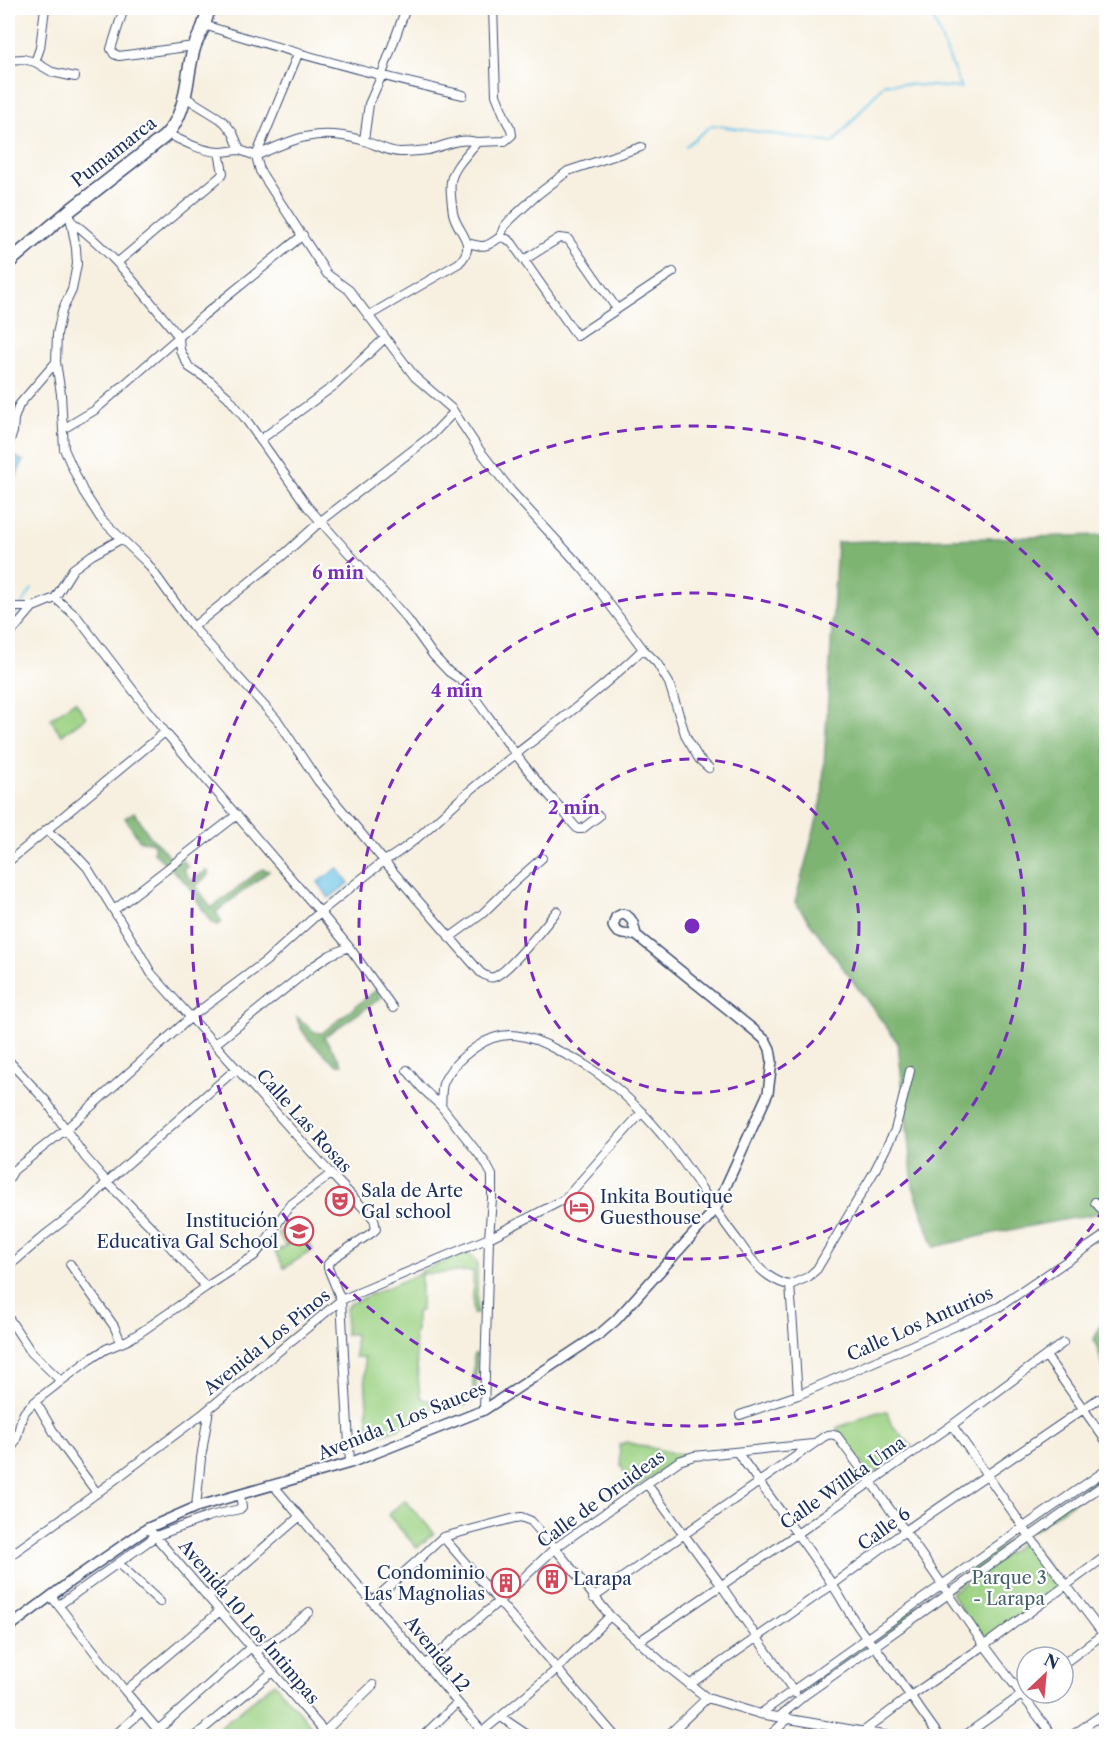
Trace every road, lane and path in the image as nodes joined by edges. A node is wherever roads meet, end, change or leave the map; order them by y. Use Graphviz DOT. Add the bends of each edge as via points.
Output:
graph roads {
  1 [pos="45,8"];
  2 [pos="124,8"];
  3 [pos="209,8"];
  4 [pos="406,8"];
  5 [pos="493,8"];
  6 [pos="204,25"];
  7 [pos="194,46"];
  8 [pos="298,54"];
  9 [pos="8,60"];
  10 [pos="35,62"];
  11 [pos="75,77"];
  12 [pos="381,77"];
  13 [pos="463,95"];
  14 [pos="185,97"];
  15 [pos="168,134"];
  16 [pos="364,140"];
  17 [pos="477,142"];
  18 [pos="641,147"];
  19 [pos="240,150"];
  20 [pos="219,152"];
  21 [pos="256,156"];
  22 [pos="70,216"];
  23 [pos="303,235"];
  24 [pos="500,237"];
  25 [pos="468,243"];
  26 [pos="524,260"];
  27 [pos="118,262"];
  28 [pos="8,263"];
  29 [pos="673,272"];
  30 [pos="617,309"];
  31 [pos="368,316"];
  32 [pos="179,337"];
  33 [pos="385,338"];
  34 [pos="56,362"];
  35 [pos="454,412"];
  36 [pos="63,429"];
  37 [pos="260,440"];
  38 [pos="8,445"];
  39 [pos="321,521"];
  40 [pos="121,539"];
  41 [pos="56,598"];
  42 [pos="8,606"];
  43 [pos="33,607"];
  44 [pos="193,627"];
  45 [pos="8,636"];
  46 [pos="643,650"];
  47 [pos="165,732"];
  48 [pos="516,754"];
  49 [pos="709,768"];
  50 [pos="237,815"];
  51 [pos="598,816"];
  52 [pos="46,830"];
  53 [pos="542,858"];
  54 [pos="384,861"];
  55 [pos="8,862"];
  56 [pos="114,910"];
  57 [pos="557,910"];
  58 [pos="320,912"];
  59 [pos="636,935"];
  60 [pos="449,938"];
  61 [pos="349,947"];
  62 [pos="393,1008"];
  63 [pos="190,1017"];
  64 [pos="215,1044"];
  65 [pos="8,1059"];
  66 [pos="237,1068"];
  67 [pos="407,1070"];
  68 [pos="910,1071"];
  69 [pos="441,1106"];
  70 [pos="642,1112"];
  71 [pos="66,1129"];
  72 [pos="331,1174"];
  73 [pos="8,1180"];
  74 [pos="107,1182"];
  75 [pos="1095,1202"];
  76 [pos="715,1210"];
  77 [pos="1107,1214"];
  78 [pos="1104,1236"];
  79 [pos="489,1238"];
  80 [pos="70,1264"];
  81 [pos="8,1267"];
  82 [pos="790,1285"];
  83 [pos="206,1287"];
  84 [pos="340,1300"];
  85 [pos="8,1317"];
  86 [pos="120,1342"];
  87 [pos="1063,1343"];
  88 [pos="1046,1356"];
  89 [pos="61,1381"];
  90 [pos="798,1395"];
  91 [pos="1098,1399"];
  92 [pos="36,1402"];
  93 [pos="209,1409"];
  94 [pos="1083,1409"];
  95 [pos="484,1410"];
  96 [pos="740,1415"];
  97 [pos="952,1425"];
  98 [pos="1107,1442"];
  99 [pos="815,1443"];
  100 [pos="8,1452"];
  101 [pos="736,1452"];
  102 [pos="351,1463"];
  103 [pos="1107,1470"];
  104 [pos="987,1476"];
  105 [pos="758,1482"];
  106 [pos="871,1482"];
  107 [pos="1107,1483"];
  108 [pos="647,1484"];
  109 [pos="274,1486"];
  110 [pos="96,1493"];
  111 [pos="240,1495"];
  112 [pos="196,1507"];
  113 [pos="299,1516"];
  114 [pos="1023,1527"];
  115 [pos="148,1528"];
  116 [pos="905,1531"];
  117 [pos="797,1534"];
  118 [pos="684,1535"];
  119 [pos="156,1536"];
  120 [pos="442,1537"];
  121 [pos="1030,1537"];
  122 [pos="555,1548"];
  123 [pos="1107,1556"];
  124 [pos="8,1557"];
  125 [pos="118,1563"];
  126 [pos="721,1585"];
  127 [pos="832,1585"];
  128 [pos="942,1585"];
  129 [pos="1066,1585"];
  130 [pos="949,1593"];
  131 [pos="51,1596"];
  132 [pos="207,1597"];
  133 [pos="593,1598"];
  134 [pos="373,1601"];
  135 [pos="160,1602"];
  136 [pos="499,1602"];
  137 [pos="59,1605"];
  138 [pos="220,1611"];
  139 [pos="309,1612"];
  140 [pos="610,1616"];
  141 [pos="8,1628"];
  142 [pos="1106,1635"];
  143 [pos="758,1637"];
  144 [pos="867,1638"];
  145 [pos="638,1642"];
  146 [pos="985,1645"];
  147 [pos="873,1647"];
  148 [pos="253,1650"];
  149 [pos="1075,1656"];
  150 [pos="426,1664"];
  151 [pos="556,1670"];
  152 [pos="271,1673"];
  153 [pos="1015,1682"];
  154 [pos="373,1685"];
  155 [pos="689,1685"];
  156 [pos="125,1691"];
  157 [pos="793,1691"];
  158 [pos="909,1697"];
  159 [pos="708,1698"];
  160 [pos="800,1699"];
  161 [pos="1015,1700"];
  162 [pos="457,1703"];
  163 [pos="1032,1705"];
  164 [pos="141,1712"];
  165 [pos="1107,1712"];
  166 [pos="760,1714"];
  167 [pos="501,1717"];
  168 [pos="779,1717"];
  169 [pos="789,1718"];
  170 [pos="835,1727"];
  171 [pos="864,1731"];
  172 [pos="160,1733"];
  173 [pos="484,1734"];
  174 [pos="324,1735"];
  175 [pos="114,1737"];
  176 [pos="195,1737"];
  177 [pos="423,1737"];
  178 [pos="529,1737"];
  179 [pos="615,1737"];
  180 [pos="667,1737"];
  181 [pos="769,1737"];
  182 [pos="830,1737"];
  183 [pos="889,1737"];
  184 [pos="939,1737"];
  185 [pos="964,1737"];
  186 [pos="1053,1737"];
  187 [pos="1071,1737"];
  1 -- 10 [label="street"];
  2 -- 7 [label="street" via="111,49 114,54"];
  3 -- 6 [label="main road, Pumamarca"];
  4 -- 12 [label="street"];
  5 -- 17 [label="street" via="496,94 512,135 505,141"];
  6 -- 7 [label="main road, Pumamarca"];
  6 -- 8 [label="street"];
  7 -- 14 [label="main road, Pumamarca"];
  8 -- 12 [label="street"];
  8 -- 21 [label="street"];
  9 -- 10 [label="street"];
  10 -- 11 [label="street" via="52,72"];
  12 -- 13 [label="street"];
  12 -- 16 [label="street" via="369,104"];
  14 -- 15 [label="main road, Pumamarca"];
  14 -- 19 [label="street" via="225,123"];
  15 -- 20 [label="street" via="190,145"];
  15 -- 22 [label="main road, Pumamarca"];
  16 -- 17 [label="street" via="398,153 428,150 463,139"];
  16 -- 21 [label="street" via="312,135"];
  17 -- 25 [label="street" via="451,180 453,214"];
  18 -- 24 [label="street" via="568,171 511,219"];
  19 -- 20 [label="street"];
  19 -- 21 [label="street"];
  20 -- 27 [label="street" via="221,176"];
  21 -- 23 [label="street" via="260,171"];
  22 -- 27 [label="street"];
  22 -- 28 [label="main road, Pumamarca"];
  22 -- 34 [label="street" via="76,264 57,334"];
  23 -- 31 [label="street" via="327,274 349,290"];
  23 -- 32 [label="street"];
  24 -- 25 [label="street" via="489,246"];
  24 -- 26 [label="street" via="512,243"];
  25 -- 31 [label="street" via="466,256 459,263"];
  26 -- 30 [label="street" via="559,238 568,239"];
  26 -- 30 [label="street" via="577,336"];
  27 -- 32 [label="street"];
  29 -- 30 [label="street"];
  31 -- 33 [label="street"];
  32 -- 36 [label="street" via="95,410"];
  32 -- 37 [label="street" via="180,350 189,367 228,397"];
  33 -- 35 [label="street" via="415,377"];
  33 -- 37 [label="street" via="335,385"];
  34 -- 36 [label="street"];
  34 -- 38 [label="street" via="19,405"];
  35 -- 39 [label="street" via="431,435"];
  35 -- 46 [label="street" via="512,492 583,569"];
  36 -- 40 [label="street" via="64,449 83,491 101,519"];
  37 -- 39 [label="street"];
  39 -- 44 [label="street"];
  39 -- 48 [label="street" via="408,620 433,655 470,690"];
  40 -- 41 [label="street" via="73,569"];
  40 -- 44 [label="street" via="147,563"];
  41 -- 43 [label="street"];
  41 -- 47 [label="street" via="77,617"];
  42 -- 43 [label="street"];
  43 -- 45 [label="street"];
  44 -- 54 [label="street" via="278,721 318,781"];
  46 -- 48 [label="street" via="595,694"];
  46 -- 49 [label="street" via="664,673 686,737"];
  47 -- 50 [label="street"];
  47 -- 52 [label="street"];
  48 -- 51 [label="street" via="578,829"];
  48 -- 54 [label="street"];
  50 -- 56 [label="street"];
  50 -- 58 [label="street"];
  52 -- 55 [label="street"];
  52 -- 56 [label="street, Calle Las Rosas" via="87,867"];
  53 -- 60 [label="street" via="482,914"];
  54 -- 58 [label="street"];
  54 -- 60 [label="street"];
  56 -- 63 [label="street, Calle Las Rosas" via="150,974"];
  57 -- 60 [label="street" via="516,958 494,977 481,973"];
  58 -- 61 [label="street"];
  58 -- 63 [label="street" via="266,961"];
  59 -- 76 [label="street, Avenida 1 Los Sauces" via="755,1031 770,1049 768,1093"];
  61 -- 62 [label="street"];
  61 -- 64 [label="street" via="322,960"];
  63 -- 64 [label="street, Calle Las Rosas"];
  63 -- 71 [label="street"];
  64 -- 66 [label="street, Calle Las Rosas"];
  65 -- 71 [label="street"];
  66 -- 72 [label="street, Calle Las Rosas"];
  66 -- 74 [label="street"];
  67 -- 69 [label="street"];
  68 -- 82 [label="street" via="895,1130 874,1172 817,1269"];
  69 -- 70 [label="street" via="443,1085 459,1060 488,1039 520,1035 534,1038 586,1066"];
  69 -- 79 [label="street" via="492,1175"];
  70 -- 76 [label="street" via="679,1156"];
  70 -- 79 [label="street, Avenida Los Pinos" via="565,1199"];
  71 -- 73 [label="street" via="14,1170"];
  71 -- 74 [label="street"];
  72 -- 83 [label="street" via="289,1206 254,1256"];
  72 -- 84 [label="street, Calle Las Rosas" via="374,1219 376,1226 328,1264"];
  74 -- 81 [label="street"];
  74 -- 83 [label="street"];
  75 -- 77 [label="street"];
  76 -- 82 [label="street" via="768,1276"];
  76 -- 95 [label="street, Avenida 1 Los Sauces" via="608,1326"];
  78 -- 90 [label="street, Calle Los Anturios" via="999,1306"];
  79 -- 84 [label="street, Avenida Los Pinos"];
  79 -- 95 [label="street"];
  80 -- 86 [label="street" via="114,1326"];
  82 -- 90 [label="street"];
  83 -- 86 [label="street"];
  84 -- 93 [label="street, Avenida Los Pinos"];
  84 -- 102 [label="street, Calle Las Rosas"];
  85 -- 89 [label="street" via="31,1352"];
  86 -- 89 [label="street"];
  87 -- 88 [label="street, Calle Willka Uma"];
  88 -- 94 [label="street"];
  88 -- 97 [label="street, Calle Willka Uma"];
  89 -- 92 [label="street"];
  90 -- 96 [label="street, Calle Los Anturios"];
  91 -- 94 [label="street, Calle 6"];
  92 -- 100 [label="street" via="24,1413 17,1439"];
  92 -- 110 [label="street"];
  93 -- 110 [label="street, Avenida Los Pinos"];
  93 -- 112 [label="street"];
  94 -- 98 [label="street"];
  94 -- 104 [label="street, Calle 6"];
  95 -- 102 [label="street, Avenida 1 Los Sauces"];
  97 -- 104 [label="street"];
  97 -- 106 [label="street, Calle Willka Uma"];
  99 -- 101 [label="street, Calle de Oruideas"];
  99 -- 105 [label="street"];
  99 -- 106 [label="street, Calle de Oruideas" via="829,1434 837,1436"];
  101 -- 105 [label="street"];
  101 -- 108 [label="street, Calle de Oruideas" via="686,1458"];
  102 -- 109 [label="street, Avenida 1 Los Sauces"];
  103 -- 114 [label="street"];
  104 -- 114 [label="street"];
  104 -- 116 [label="street, Calle 6"];
  105 -- 117 [label="street"];
  105 -- 118 [label="street"];
  106 -- 116 [label="street"];
  106 -- 117 [label="street, Calle Willka Uma"];
  107 -- 121 [label="street"];
  108 -- 118 [label="street"];
  108 -- 122 [label="street, Calle de Oruideas"];
  109 -- 111 [label="street, Avenida 1 Los Sauces"];
  109 -- 113 [label="street, Avenida 12"];
  110 -- 124 [label="street, Avenida Los Pinos"];
  111 -- 112 [label="street, Avenida 1 Los Sauces"];
  111 -- 119 [label="street" via="240,1509"];
  112 -- 115 [label="street, Avenida 1 Los Sauces"];
  113 -- 132 [label="street"];
  113 -- 134 [label="street, Avenida 12"];
  114 -- 121 [label="street"];
  114 -- 128 [label="street"];
  115 -- 119 [label="street, Avenida 10 Los Intimpas"];
  115 -- 131 [label="street, Avenida 1 Los Sauces"];
  116 -- 127 [label="street, Calle 6"];
  116 -- 128 [label="street"];
  117 -- 126 [label="street, Calle Willka Uma"];
  117 -- 127 [label="street"];
  118 -- 126 [label="street"];
  118 -- 133 [label="street"];
  119 -- 125 [label="street"];
  119 -- 132 [label="street, Avenida 10 Los Intimpas"];
  120 -- 122 [label="street" via="521,1517 531,1521"];
  120 -- 134 [label="street"];
  120 -- 136 [label="street"];
  121 -- 129 [label="street"];
  121 -- 130 [label="street"];
  122 -- 133 [label="street"];
  122 -- 136 [label="street, Calle de Oruideas"];
  123 -- 129 [label="street"];
  125 -- 135 [label="street"];
  125 -- 137 [label="street"];
  126 -- 143 [label="street"];
  126 -- 145 [label="street, Calle Willka Uma"];
  127 -- 143 [label="street, Calle 6"];
  127 -- 144 [label="street"];
  128 -- 130 [label="street"];
  128 -- 144 [label="street"];
  129 -- 142 [label="street"];
  129 -- 146 [label="street"];
  130 -- 146 [label="street"];
  130 -- 147 [label="street"];
  131 -- 137 [label="street"];
  131 -- 141 [label="street, Avenida 1 Los Sauces"];
  132 -- 138 [label="street, Avenida 10 Los Intimpas"];
  133 -- 140 [label="street"];
  134 -- 150 [label="street, Avenida 12"];
  136 -- 150 [label="street, Calle de Oruideas"];
  136 -- 151 [label="street"];
  137 -- 156 [label="street"];
  138 -- 148 [label="street, Avenida 10 Los Intimpas"];
  138 -- 156 [label="street"];
  139 -- 148 [label="street" via="276,1639"];
  140 -- 145 [label="street"];
  140 -- 151 [label="street"];
  142 -- 149 [label="street"];
  143 -- 155 [label="street, Calle 6"];
  143 -- 157 [label="street"];
  144 -- 147 [label="street"];
  144 -- 157 [label="street"];
  145 -- 155 [label="street"];
  146 -- 153 [label="street"];
  146 -- 158 [label="street"];
  147 -- 158 [label="street"];
  147 -- 160 [label="street"];
  148 -- 152 [label="street, Avenida 10 Los Intimpas"];
  148 -- 172 [label="street"];
  150 -- 162 [label="street, Avenida 12"];
  151 -- 167 [label="street"];
  151 -- 179 [label="street"];
  152 -- 174 [label="street, Avenida 10 Los Intimpas"];
  152 -- 176 [label="street"];
  154 -- 174 [label="street"];
  155 -- 159 [label="street"];
  156 -- 164 [label="street"];
  157 -- 160 [label="street"];
  157 -- 166 [label="street"];
  158 -- 171 [label="street"];
  158 -- 184 [label="street"];
  159 -- 166 [label="street"];
  159 -- 180 [label="street"];
  160 -- 168 [label="street"];
  161 -- 185 [label="street"];
  162 -- 173 [label="street, Avenida 12"];
  162 -- 177 [label="street"];
  163 -- 186 [label="street"];
  164 -- 172 [label="street"];
  164 -- 175 [label="street"];
  165 -- 187 [label="street"];
  166 -- 168 [label="street"];
  167 -- 173 [label="street"];
  167 -- 178 [label="street"];
  168 -- 169 [label="street"];
  169 -- 170 [label="street"];
  169 -- 181 [label="street"];
  170 -- 171 [label="street"];
  170 -- 182 [label="street"];
  171 -- 183 [label="street"];
}
